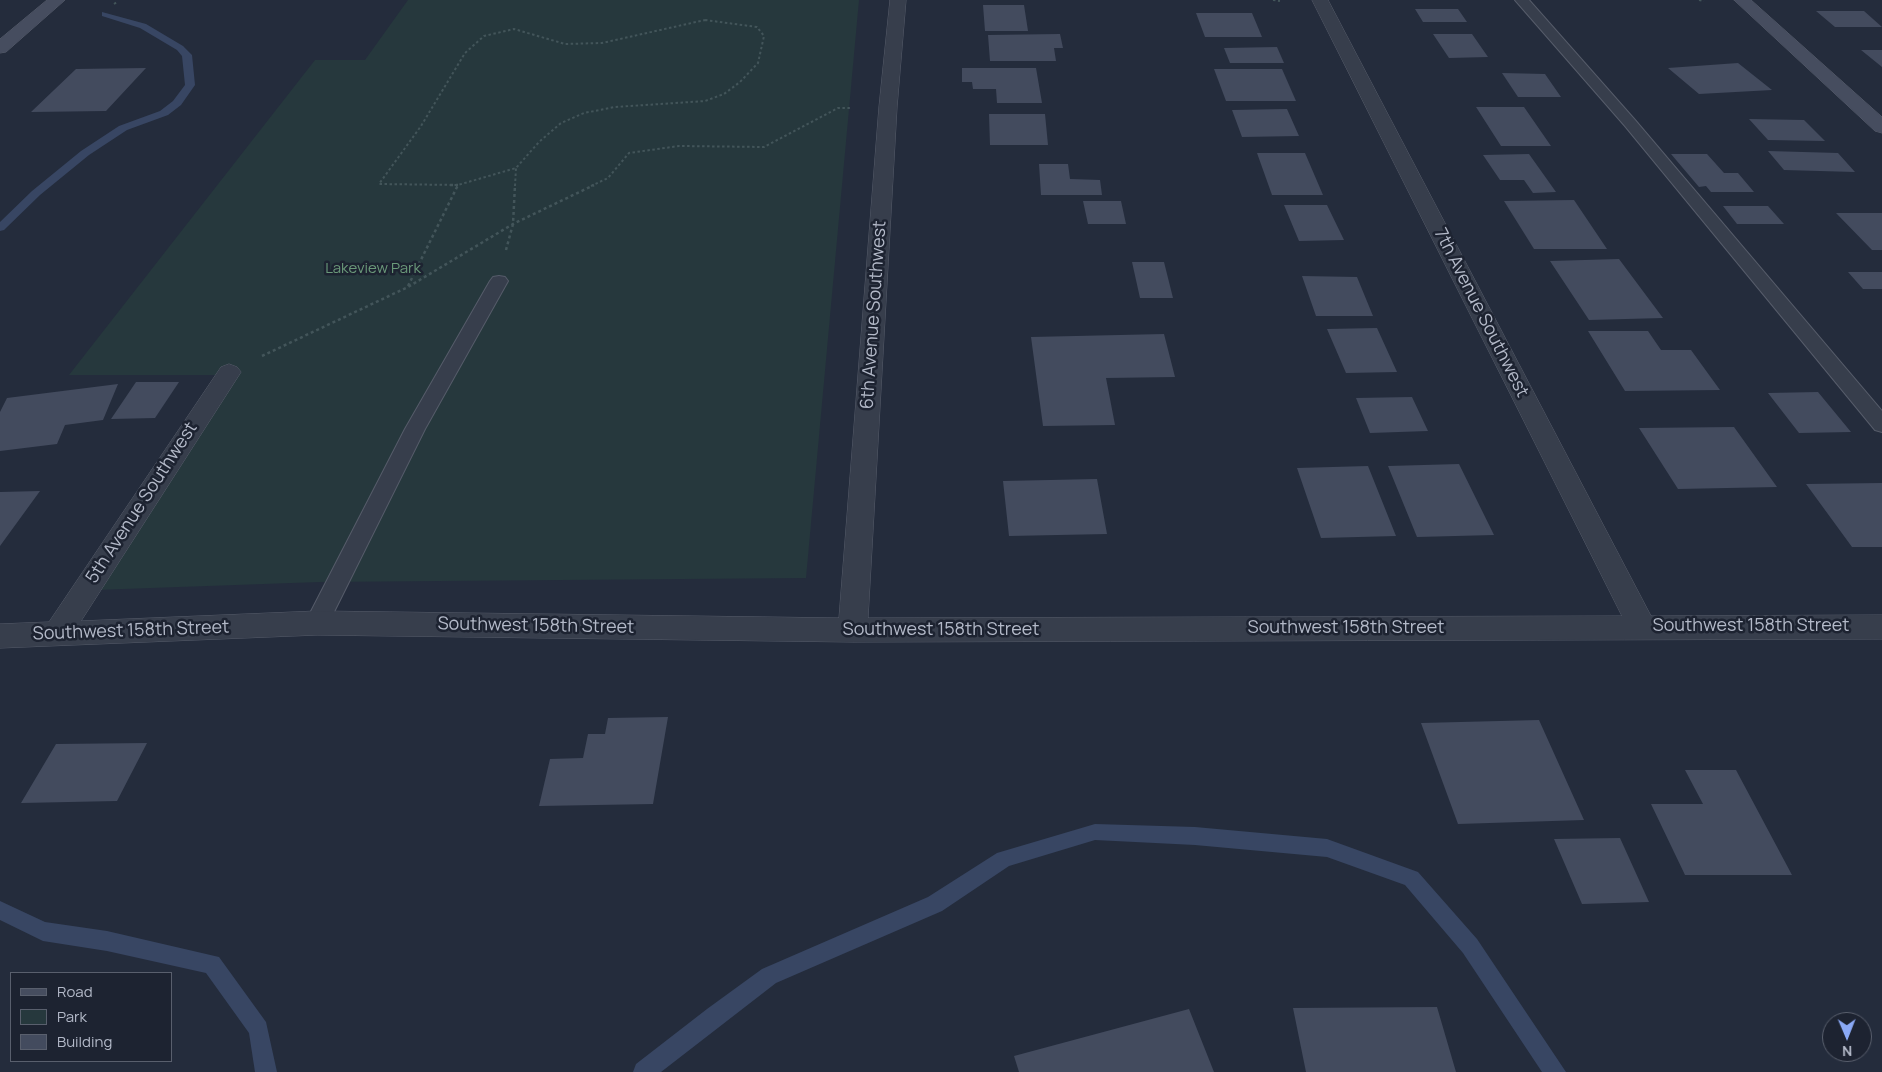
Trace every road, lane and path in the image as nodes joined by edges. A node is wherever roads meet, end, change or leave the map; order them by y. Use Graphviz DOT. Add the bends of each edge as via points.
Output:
graph roads {
  1 [pos="57,0"];
  2 [pos="898,0"];
  3 [pos="1273,0"];
  4 [pos="1280,0"];
  5 [pos="1320,0"];
  6 [pos="1522,0"];
  7 [pos="1699,0"];
  8 [pos="1742,0"];
  9 [pos="1704,1"];
  10 [pos="0,48"];
  11 [pos="888,107"];
  12 [pos="1882,127"];
  13 [pos="516,168"];
  14 [pos="458,185"];
  15 [pos="512,224"];
  16 [pos="499,281"];
  17 [pos="408,287"];
  18 [pos="229,372"];
  19 [pos="1882,425"];
  20 [pos="317,623"];
  21 [pos="1642,626"];
  22 [pos="1882,627"];
  23 [pos="853,630"];
  24 [pos="56,635"];
  25 [pos="0,636"];
  1 -- 10 [label="street"];
  2 -- 11 [label="street, 6th Avenue Southwest"];
  3 -- 4 [label="path"];
  5 -- 21 [label="street, 7th Avenue Southwest"];
  6 -- 19 [label="lane" via="1630,123"];
  7 -- 9 [label="path"];
  8 -- 12 [label="street"];
  11 -- 15 [label="path" via="838,108 764,147 679,146 630,153 608,178"];
  11 -- 23 [label="street, 6th Avenue Southwest"];
  13 -- 14 [label="path"];
  13 -- 14 [label="path" via="561,123 584,113 615,107 705,101 724,94 758,62 764,36 757,27 705,20 602,43 565,44 514,29 484,36 465,53 421,126 378,184"];
  13 -- 15 [label="path"];
  14 -- 17 [label="path"];
  15 -- 16 [label="path"];
  15 -- 17 [label="path"];
  16 -- 20 [label="lane" via="415,429"];
  17 -- 18 [label="path"];
  18 -- 24 [label="street, 5th Avenue Southwest"];
  20 -- 23 [label="street, Southwest 158th Street"];
  20 -- 24 [label="street, Southwest 158th Street"];
  21 -- 22 [label="street, Southwest 158th Street"];
  21 -- 23 [label="street, Southwest 158th Street"];
  24 -- 25 [label="street, Southwest 158th Street"];
}
